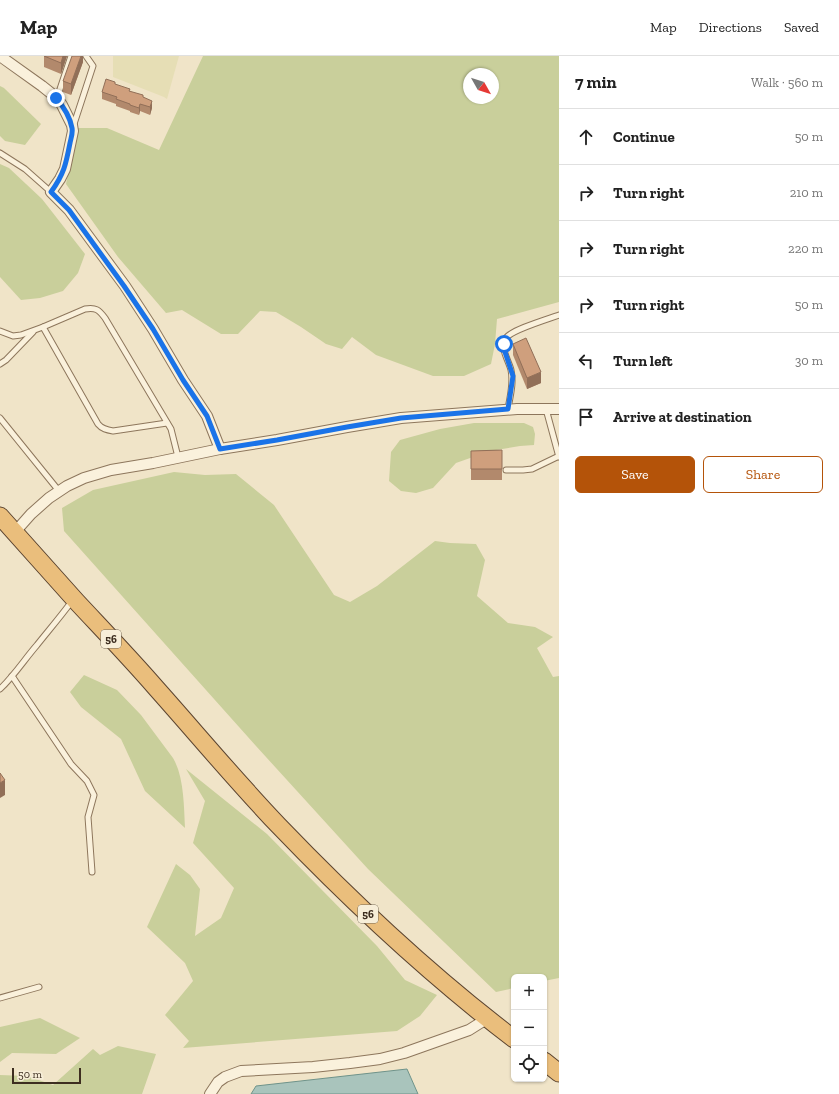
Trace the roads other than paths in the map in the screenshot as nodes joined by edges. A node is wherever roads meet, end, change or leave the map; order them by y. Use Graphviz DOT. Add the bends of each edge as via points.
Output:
graph roads {
  1 [pos="0,56"];
  2 [pos="71,56"];
  3 [pos="86,56"];
  4 [pos="56,98"];
  5 [pos="72,125"];
  6 [pos="0,154"];
  7 [pos="51,192"];
  8 [pos="559,314"];
  9 [pos="42,327"];
  10 [pos="35,330"];
  11 [pos="0,331"];
  12 [pos="0,364"];
  13 [pos="508,409"];
  14 [pos="546,409"];
  15 [pos="559,409"];
  16 [pos="0,418"];
  17 [pos="167,423"];
  18 [pos="220,449"];
  19 [pos="559,456"];
  20 [pos="178,457"];
  21 [pos="506,470"];
  22 [pos="59,491"];
  23 [pos="0,516"];
  24 [pos="15,532"];
  25 [pos="74,598"];
  26 [pos="12,676"];
  27 [pos="0,689"];
  28 [pos="92,872"];
  29 [pos="39,987"];
  30 [pos="0,998"];
  31 [pos="488,1018"];
  32 [pos="511,1037"];
  33 [pos="547,1063"];
  34 [pos="559,1073"];
  35 [pos="210,1094"];
  1 -- 4 [label="street"];
  2 -- 4 [label="lane"];
  3 -- 5 [label="lane" via="93,66"];
  4 -- 5 [label="street"];
  5 -- 7 [label="street" via="65,169"];
  6 -- 7 [label="lane" via="25,169"];
  7 -- 18 [label="street" via="69,210 153,329 207,416"];
  8 -- 13 [label="lane" via="517,331 505,339 505,352 513,376"];
  9 -- 10 [label="lane"];
  9 -- 17 [label="lane" via="102,428 113,431"];
  9 -- 17 [label="lane" via="85,309 99,310"];
  10 -- 11 [label="lane" via="13,336"];
  10 -- 12 [label="lane"];
  13 -- 14 [label="street"];
  13 -- 18 [label="street" via="401,418"];
  14 -- 15 [label="street"];
  14 -- 19 [label="lane"];
  16 -- 22 [label="lane"];
  17 -- 20 [label="lane"];
  18 -- 20 [label="street"];
  19 -- 21 [label="lane" via="532,469"];
  20 -- 22 [label="street" via="111,470 84,478"];
  22 -- 24 [label="street" via="31,514"];
  23 -- 24 [label="highway, 56"];
  24 -- 25 [label="highway, 56"];
  25 -- 26 [label="lane"];
  25 -- 31 [label="highway, 56" via="220,762 312,860 397,941"];
  26 -- 27 [label="lane"];
  26 -- 28 [label="lane" via="71,764 87,781 94,795 88,817"];
  29 -- 30 [label="lane"];
  31 -- 32 [label="highway, 56"];
  31 -- 35 [label="street" via="470,1030 380,1059 241,1071 225,1076"];
  33 -- 34 [label="highway"];
}
